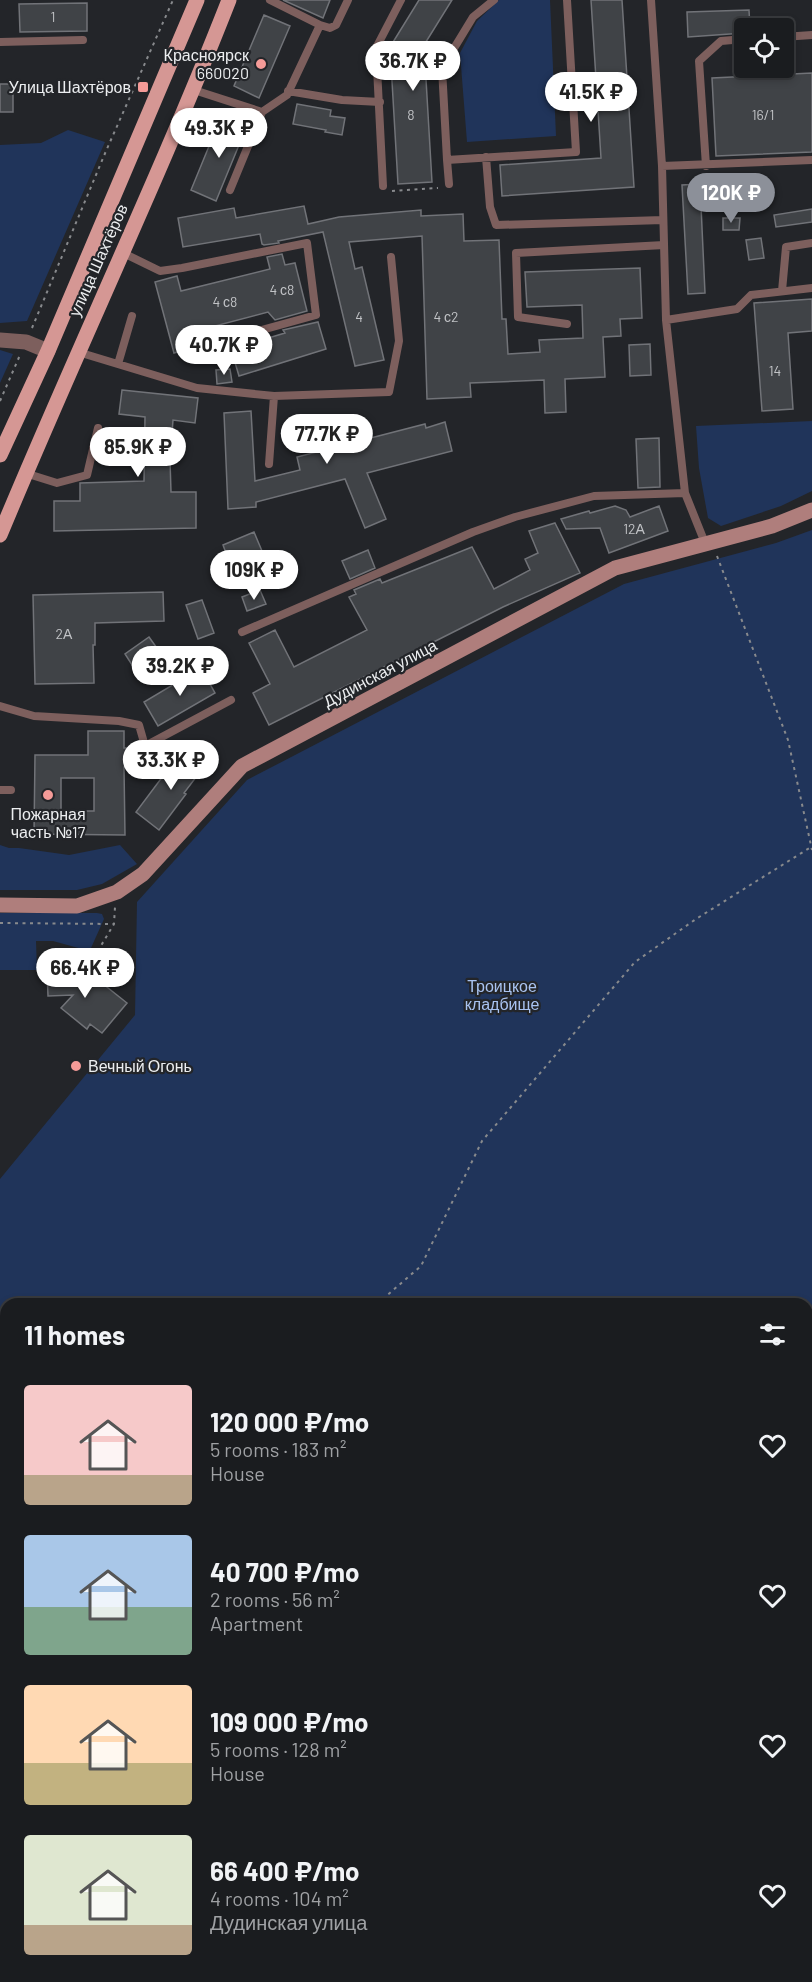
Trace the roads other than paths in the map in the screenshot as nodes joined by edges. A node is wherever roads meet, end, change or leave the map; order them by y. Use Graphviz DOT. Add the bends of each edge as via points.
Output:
graph roads {
  1 [pos="196,0"];
  2 [pos="229,0"];
  3 [pos="270,0"];
  4 [pos="348,0"];
  5 [pos="401,0"];
  6 [pos="494,0"];
  7 [pos="567,0"];
  8 [pos="651,0"];
  9 [pos="320,25"];
  10 [pos="812,35"];
  11 [pos="794,36"];
  12 [pos="83,40"];
  13 [pos="734,40"];
  14 [pos="0,42"];
  15 [pos="194,90"];
  16 [pos="288,92"];
  17 [pos="380,102"];
  18 [pos="262,112"];
  19 [pos="486,157"];
  20 [pos="447,160"];
  21 [pos="812,160"];
  22 [pos="662,166"];
  23 [pos="706,166"];
  24 [pos="449,184"];
  25 [pos="383,186"];
  26 [pos="230,190"];
  27 [pos="663,220"];
  28 [pos="812,243"];
  29 [pos="664,245"];
  30 [pos="121,252"];
  31 [pos="391,257"];
  32 [pos="812,288"];
  33 [pos="782,291"];
  34 [pos="132,316"];
  35 [pos="666,320"];
  36 [pos="567,324"];
  37 [pos="0,340"];
  38 [pos="225,340"];
  39 [pos="48,351"];
  40 [pos="78,352"];
  41 [pos="118,364"];
  42 [pos="274,396"];
  43 [pos="98,429"];
  44 [pos="0,455"];
  45 [pos="269,464"];
  46 [pos="26,473"];
  47 [pos="685,493"];
  48 [pos="812,510"];
  49 [pos="0,535"];
  50 [pos="705,543"];
  51 [pos="242,632"];
  52 [pos="231,700"];
  53 [pos="0,706"];
  54 [pos="0,790"];
  55 [pos="11,790"];
  56 [pos="0,905"];
  1 -- 39 [label="main road, улица Шахтёров"];
  2 -- 15 [label="main road, улица Шахтёров"];
  3 -- 9 [label="lane"];
  4 -- 9 [label="lane" via="336,26"];
  5 -- 17 [label="lane" via="376,48"];
  6 -- 20 [label="lane" via="473,17 442,68"];
  7 -- 19 [label="lane" via="576,152"];
  8 -- 22 [label="lane"];
  9 -- 16 [label="lane"];
  10 -- 11 [label="lane"];
  12 -- 14 [label="lane"];
  13 -- 23 [label="lane" via="721,41 699,61"];
  15 -- 18 [label="lane"];
  15 -- 30 [label="main road, улица Шахтёров"];
  16 -- 17 [label="lane"];
  16 -- 18 [label="lane"];
  17 -- 25 [label="lane"];
  18 -- 26 [label="lane"];
  19 -- 20 [label="lane"];
  19 -- 27 [label="lane" via="490,207 496,225"];
  20 -- 24 [label="lane"];
  21 -- 23 [label="lane"];
  22 -- 23 [label="lane"];
  22 -- 27 [label="lane"];
  27 -- 29 [label="lane"];
  28 -- 33 [label="lane" via="786,247"];
  29 -- 35 [label="lane"];
  29 -- 36 [label="lane" via="516,253 518,317"];
  30 -- 38 [label="lane" via="160,271 307,243 316,315"];
  30 -- 40 [label="main road, улица Шахтёров"];
  31 -- 42 [label="lane" via="399,341 389,392"];
  32 -- 33 [label="lane"];
  33 -- 35 [label="lane" via="751,295 737,309"];
  34 -- 41 [label="lane"];
  35 -- 47 [label="lane"];
  37 -- 39 [label="street" via="26,342"];
  39 -- 44 [label="main road, улица Шахтёров"];
  40 -- 41 [label="lane"];
  40 -- 46 [label="main road, улица Шахтёров"];
  41 -- 42 [label="lane" via="197,388"];
  42 -- 45 [label="lane"];
  43 -- 46 [label="lane" via="87,475 57,483"];
  46 -- 49 [label="main road, улица Шахтёров"];
  47 -- 50 [label="lane"];
  47 -- 51 [label="lane" via="594,496 515,517"];
  48 -- 50 [label="street, Дудинская улица" via="772,526"];
  50 -- 56 [label="street, Дудинская улица" via="615,568 242,766 144,874 117,892 77,906"];
  52 -- 53 [label="lane" via="145,746 139,725 33,716"];
  54 -- 55 [label="lane"];
}
